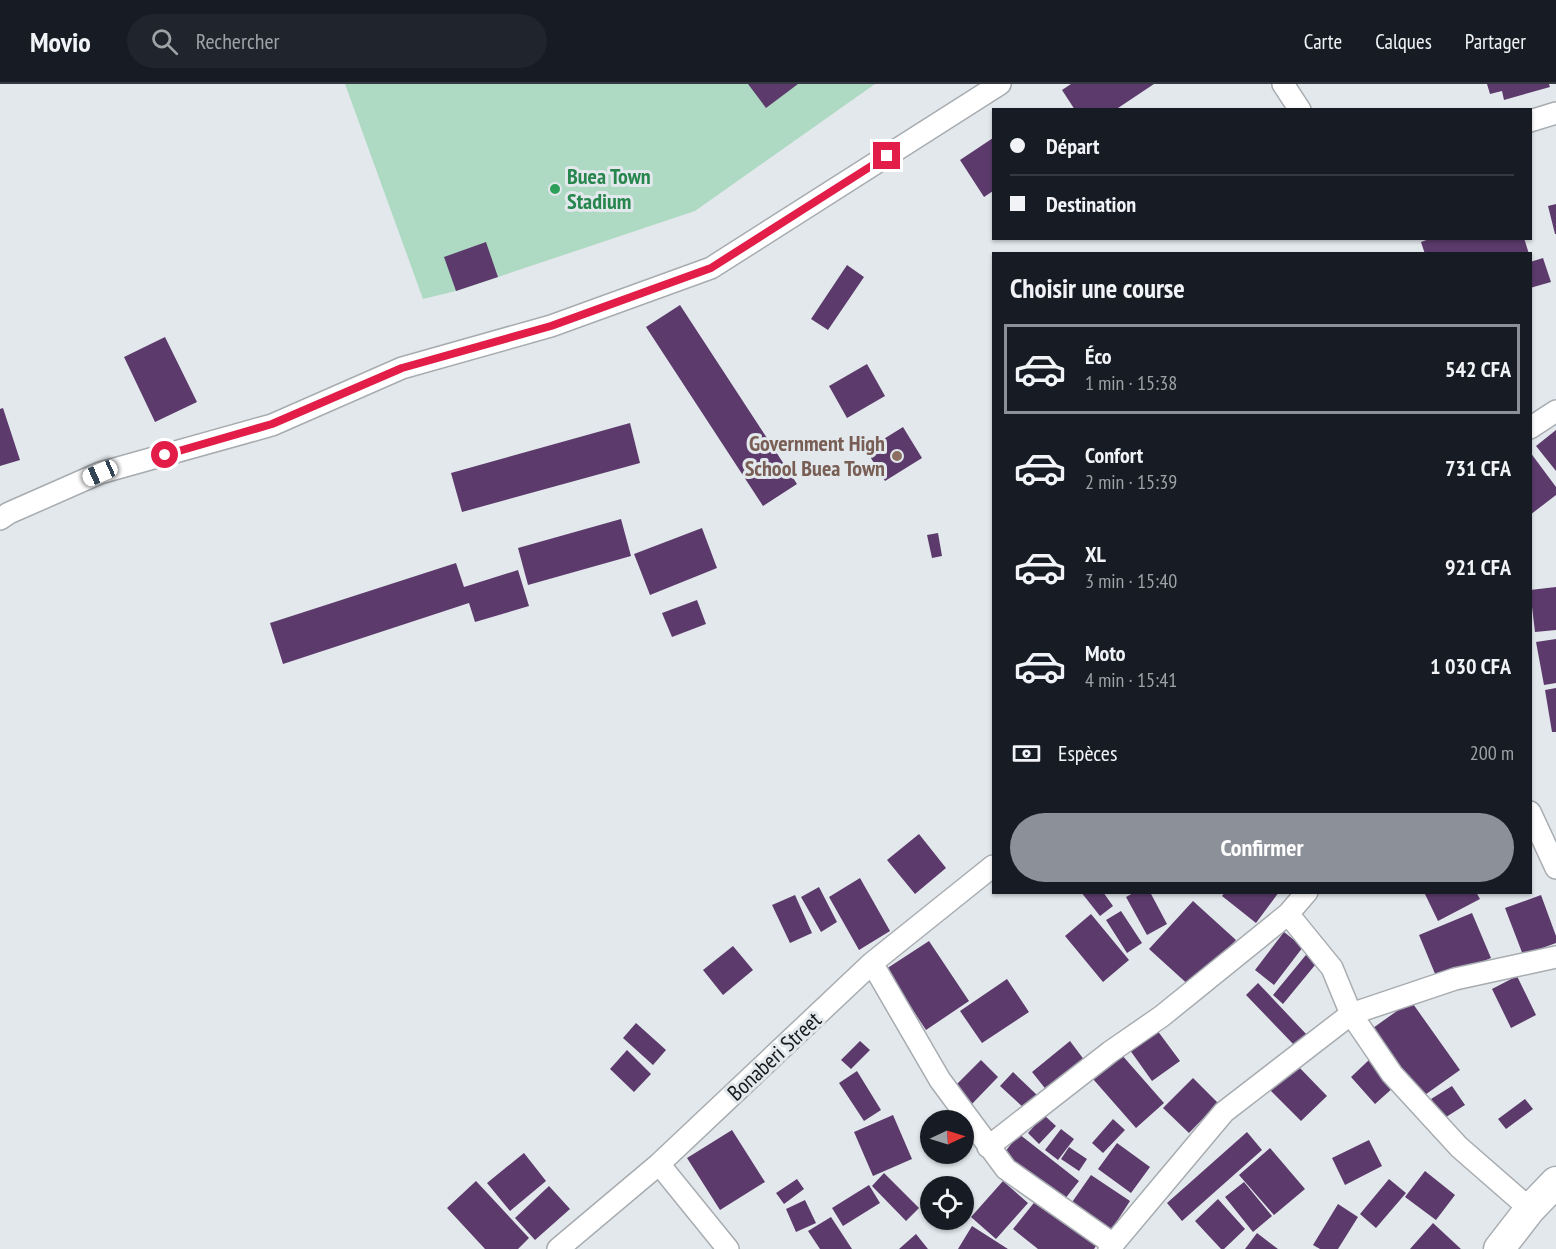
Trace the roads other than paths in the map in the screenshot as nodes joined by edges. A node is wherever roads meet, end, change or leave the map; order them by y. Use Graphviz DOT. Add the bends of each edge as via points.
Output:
graph roads {
  1 [pos="1000,84"];
  2 [pos="1283,84"];
  3 [pos="1299,108"];
  4 [pos="1556,113"];
  5 [pos="1532,120"];
  6 [pos="1556,411"];
  7 [pos="1532,427"];
  8 [pos="0,519"];
  9 [pos="1532,816"];
  10 [pos="992,867"];
  11 [pos="1556,868"];
  12 [pos="1305,894"];
  13 [pos="1288,914"];
  14 [pos="1556,957"];
  15 [pos="872,963"];
  16 [pos="1351,1014"];
  17 [pos="988,1147"];
  18 [pos="659,1164"];
  19 [pos="1556,1182"];
  20 [pos="1530,1209"];
  21 [pos="1111,1247"];
  22 [pos="558,1249"];
  23 [pos="728,1249"];
  24 [pos="1499,1249"];
  1 -- 8 [label="street" via="711,268 551,326 402,368 272,424 100,473"];
  2 -- 3 [label="street"];
  4 -- 5 [label="street"];
  6 -- 7 [label="street"];
  9 -- 11 [label="street"];
  10 -- 15 [label="street, Bonaberi Street"];
  12 -- 13 [label="street"];
  13 -- 16 [label="street" via="1332,968"];
  13 -- 17 [label="street" via="1162,1016"];
  14 -- 16 [label="street" via="1455,979"];
  15 -- 17 [label="street" via="940,1080"];
  15 -- 18 [label="street, Bonaberi Street"];
  16 -- 20 [label="street" via="1392,1074 1459,1147"];
  16 -- 21 [label="street" via="1224,1112"];
  17 -- 21 [label="street" via="1006,1169"];
  18 -- 22 [label="street, Bonaberi Street"];
  18 -- 23 [label="street"];
  19 -- 20 [label="street"];
  20 -- 24 [label="street"];
}
